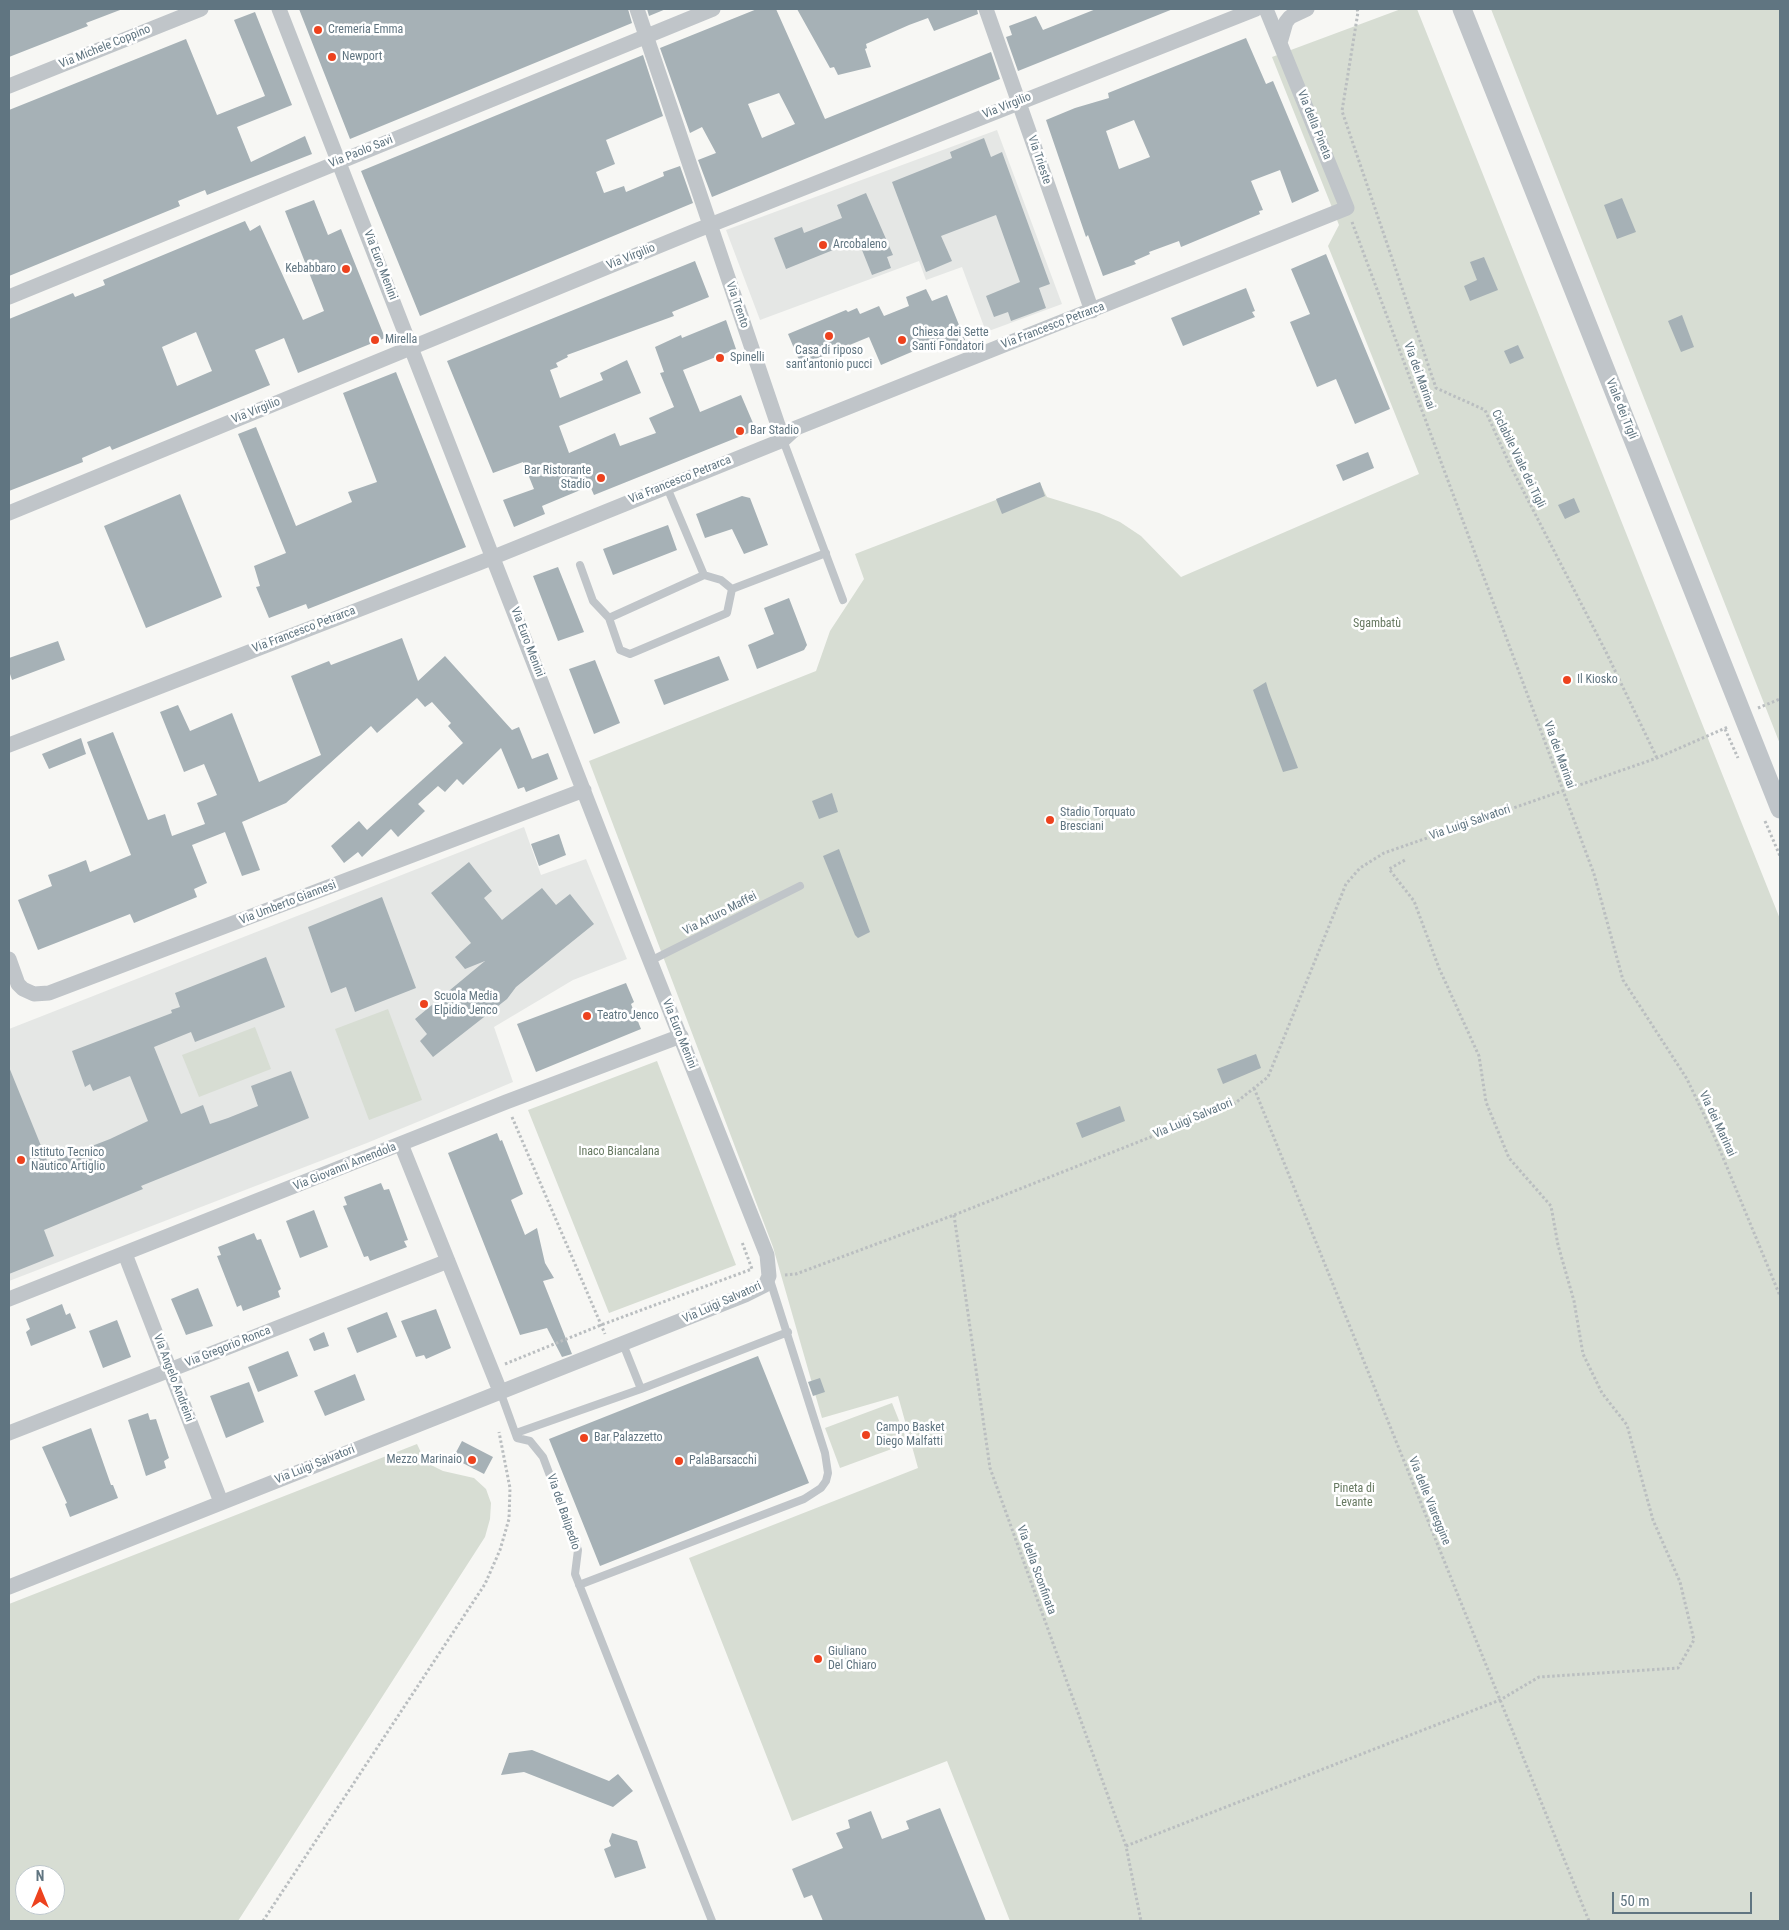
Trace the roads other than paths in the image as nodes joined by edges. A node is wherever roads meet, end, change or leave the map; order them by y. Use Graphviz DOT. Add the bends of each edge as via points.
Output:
graph roads {
  1 [pos="201,9"];
  2 [pos="280,9"];
  3 [pos="637,9"];
  4 [pos="713,9"];
  5 [pos="986,9"];
  6 [pos="1256,9"];
  7 [pos="1266,9"];
  8 [pos="1307,9"];
  9 [pos="1462,9"];
  10 [pos="647,36"];
  11 [pos="1280,43"];
  12 [pos="9,86"];
  13 [pos="1018,101"];
  14 [pos="339,161"];
  15 [pos="1347,208"];
  16 [pos="710,225"];
  17 [pos="9,297"];
  18 [pos="1092,310"];
  19 [pos="412,347"];
  20 [pos="783,440"];
  21 [pos="666,485"];
  22 [pos="9,513"];
  23 [pos="826,553"];
  24 [pos="494,555"];
  25 [pos="580,565"];
  26 [pos="704,575"];
  27 [pos="732,589"];
  28 [pos="843,600"];
  29 [pos="609,618"];
  30 [pos="9,745"];
  31 [pos="584,790"];
  32 [pos="1780,809"];
  33 [pos="800,886"];
  34 [pos="9,960"];
  35 [pos="650,961"];
  36 [pos="681,1036"];
  37 [pos="401,1144"];
  38 [pos="125,1254"];
  39 [pos="448,1261"];
  40 [pos="769,1276"];
  41 [pos="9,1299"];
  42 [pos="788,1332"];
  43 [pos="617,1346"];
  44 [pos="169,1370"];
  45 [pos="641,1389"];
  46 [pos="500,1391"];
  47 [pos="9,1433"];
  48 [pos="516,1433"];
  49 [pos="222,1502"];
  50 [pos="579,1585"];
  51 [pos="9,1587"];
  52 [pos="712,1921"];
  1 -- 12 [label="street, Via Michele Coppino"];
  2 -- 14 [label="street, Via Euro Menini"];
  3 -- 10 [label="street, Via Trento"];
  4 -- 10 [label="street, Via Paolo Savi"];
  5 -- 13 [label="street, Via Trieste"];
  6 -- 13 [label="street, Via Virgilio"];
  7 -- 11 [label="street, Via della Pineta"];
  8 -- 11 [label="street" via="1290,16"];
  9 -- 32 [label="street, Viale dei Tigli"];
  10 -- 14 [label="street, Via Paolo Savi"];
  10 -- 16 [label="street, Via Trento"];
  11 -- 15 [label="street, Via della Pineta"];
  13 -- 16 [label="street, Via Virgilio"];
  13 -- 18 [label="street, Via Trieste"];
  14 -- 17 [label="street, Via Paolo Savi"];
  14 -- 19 [label="street, Via Euro Menini"];
  15 -- 18 [label="street, Via Francesco Petrarca"];
  16 -- 19 [label="street, Via Virgilio"];
  16 -- 20 [label="street, Via Trento"];
  18 -- 20 [label="street, Via Francesco Petrarca" via="796,428"];
  19 -- 22 [label="street, Via Virgilio"];
  19 -- 24 [label="street, Via Euro Menini"];
  20 -- 21 [label="street, Via Francesco Petrarca"];
  20 -- 23 [label="lane, Via Trento"];
  21 -- 24 [label="street, Via Francesco Petrarca"];
  21 -- 26 [label="lane"];
  23 -- 27 [label="lane"];
  23 -- 28 [label="lane, Via Trento"];
  24 -- 30 [label="street, Via Francesco Petrarca"];
  24 -- 31 [label="street, Via Euro Menini"];
  25 -- 29 [label="lane" via="593,601"];
  26 -- 27 [label="lane" via="721,580"];
  26 -- 29 [label="lane"];
  27 -- 29 [label="lane" via="727,613 630,654 620,650"];
  31 -- 34 [label="street, Via Umberto Giannesi" via="49,993 34,994 23,989"];
  31 -- 35 [label="street, Via Euro Menini"];
  33 -- 35 [label="lane, Via Arturo Maffei"];
  35 -- 36 [label="street, Via Euro Menini"];
  36 -- 37 [label="street, Via Giovanni Amendola"];
  36 -- 40 [label="street, Via Euro Menini" via="767,1255"];
  37 -- 38 [label="street, Via Giovanni Amendola"];
  37 -- 39 [label="street"];
  38 -- 41 [label="street, Via Giovanni Amendola"];
  38 -- 44 [label="street, Via Angelo Andreini"];
  39 -- 44 [label="street, Via Gregorio Ronca"];
  39 -- 46 [label="street"];
  40 -- 42 [label="lane"];
  40 -- 43 [label="street, Via Luigi Salvatori" via="765,1285 745,1295"];
  42 -- 45 [label="lane"];
  42 -- 50 [label="lane" via="828,1464 828,1473 821,1488 804,1499"];
  43 -- 45 [label="lane"];
  43 -- 46 [label="street, Via Luigi Salvatori"];
  44 -- 47 [label="street, Via Gregorio Ronca"];
  44 -- 49 [label="street, Via Angelo Andreini"];
  45 -- 48 [label="lane"];
  46 -- 48 [label="lane"];
  46 -- 49 [label="street, Via Luigi Salvatori"];
  48 -- 50 [label="lane, Via del Balipedio" via="517,1438 530,1441 543,1457 578,1550 575,1574"];
  49 -- 51 [label="street, Via Luigi Salvatori"];
  50 -- 52 [label="lane, Via del Balipedio"];
}
